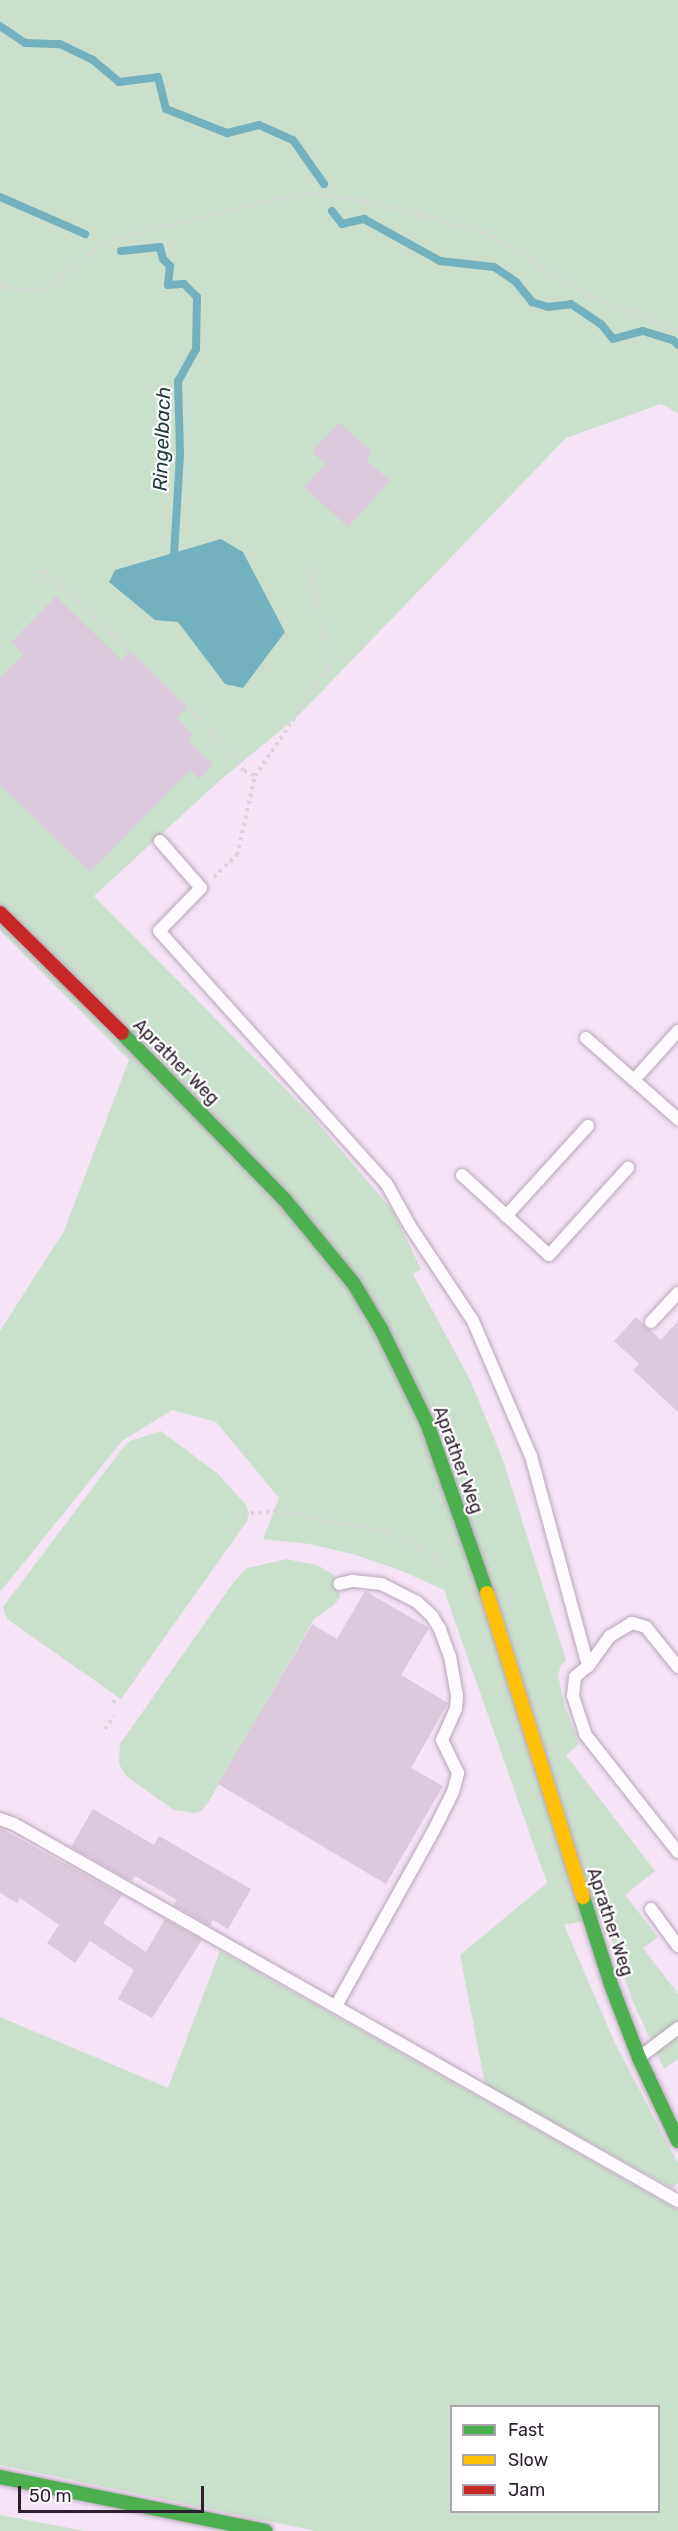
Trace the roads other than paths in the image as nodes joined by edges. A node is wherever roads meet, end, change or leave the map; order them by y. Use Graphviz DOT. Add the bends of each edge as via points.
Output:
graph roads {
  1 [pos="160,841"];
  2 [pos="0,913"];
  3 [pos="678,1031"];
  4 [pos="586,1038"];
  5 [pos="634,1080"];
  6 [pos="677,1115"];
  7 [pos="588,1126"];
  8 [pos="628,1168"];
  9 [pos="462,1175"];
  10 [pos="506,1216"];
  11 [pos="678,1293"];
  12 [pos="651,1322"];
  13 [pos="339,1584"];
  14 [pos="588,1666"];
  15 [pos="678,1667"];
  16 [pos="0,1819"];
  17 [pos="678,1852"];
  18 [pos="651,1909"];
  19 [pos="678,1946"];
  20 [pos="336,2006"];
  21 [pos="678,2028"];
  22 [pos="639,2058"];
  23 [pos="678,2141"];
  24 [pos="678,2200"];
  25 [pos="0,2477"];
  26 [pos="266,2531"];
  1 -- 14 [label="lane" via="201,888 159,931 386,1183 473,1321 531,1456"];
  2 -- 22 [label="street, Aprather Weg" via="285,1200 354,1284 381,1329 427,1423 461,1519 611,1986"];
  3 -- 5 [label="lane"];
  4 -- 5 [label="lane"];
  5 -- 6 [label="lane"];
  7 -- 10 [label="lane"];
  8 -- 10 [label="lane" via="549,1255"];
  9 -- 10 [label="lane"];
  11 -- 12 [label="lane"];
  13 -- 20 [label="lane" via="382,1584 417,1602 432,1616 450,1657 458,1696 442,1740 458,1773 435,1828"];
  14 -- 15 [label="lane" via="610,1636 632,1623 646,1627"];
  14 -- 17 [label="lane" via="575,1677 573,1695 585,1734"];
  16 -- 20 [label="lane"];
  18 -- 19 [label="lane"];
  20 -- 24 [label="lane"];
  21 -- 22 [label="lane"];
  22 -- 23 [label="street, Aprather Weg"];
  25 -- 26 [label="street"];
}
